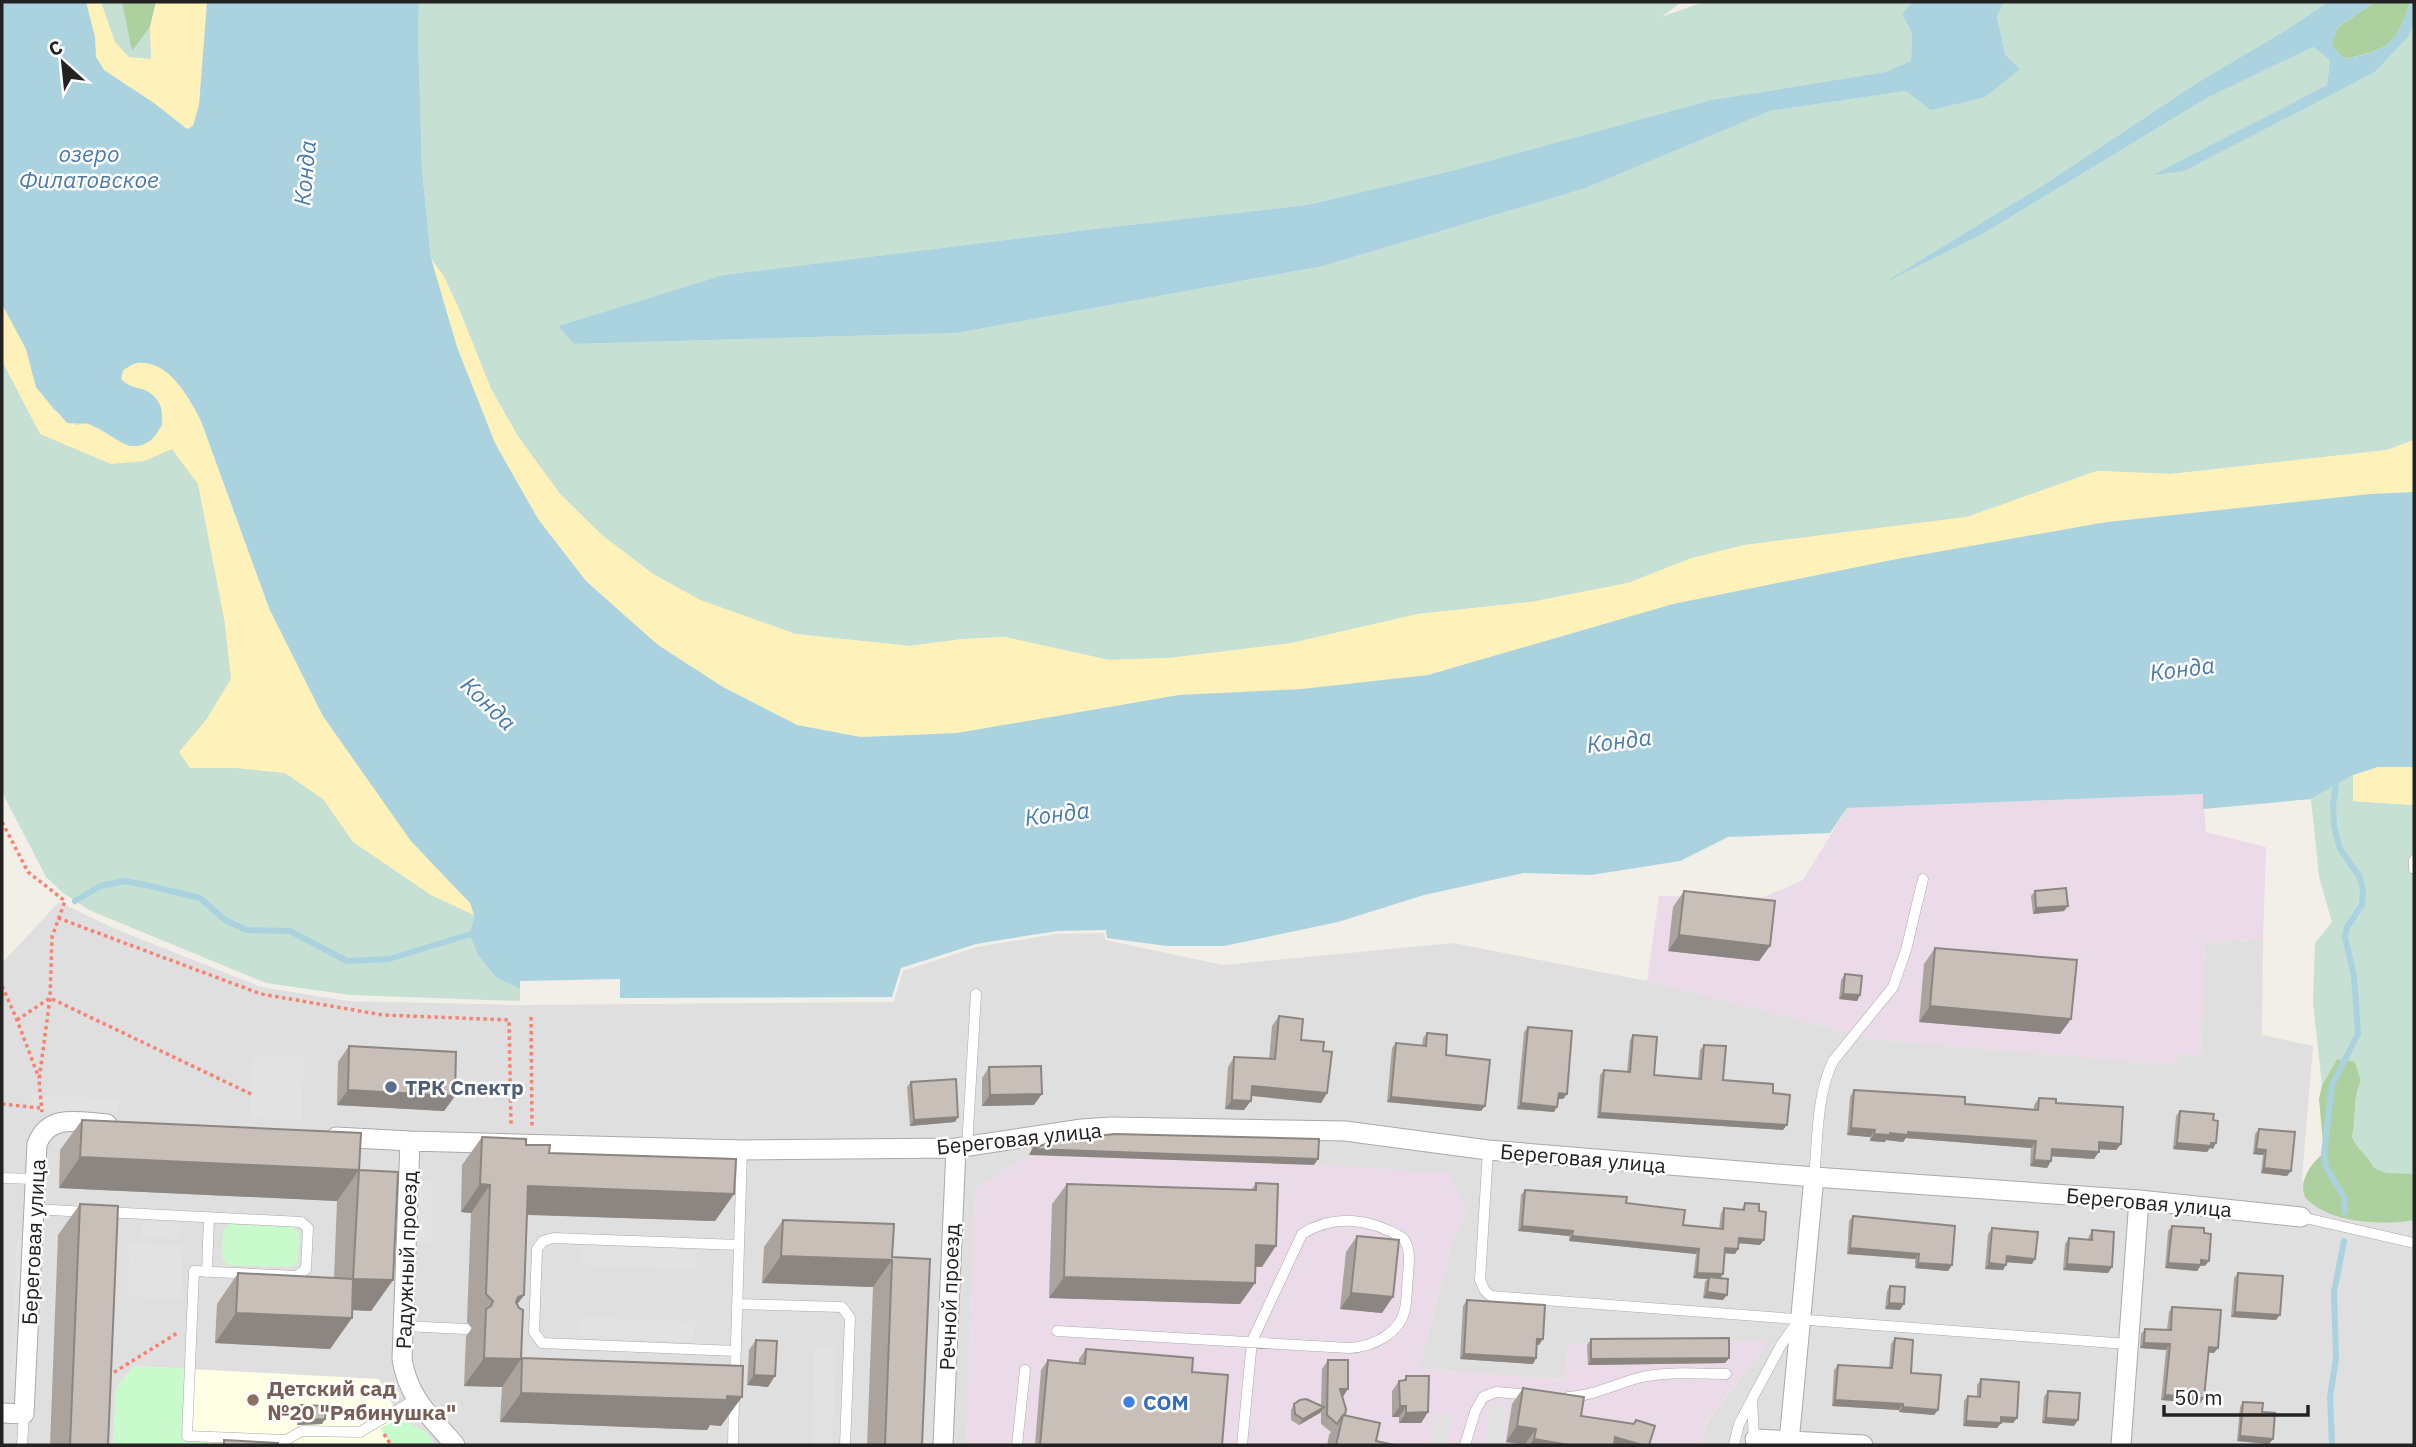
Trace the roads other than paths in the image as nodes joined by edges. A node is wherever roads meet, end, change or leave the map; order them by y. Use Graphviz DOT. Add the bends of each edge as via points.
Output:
graph roads {
  1 [pos="2414,860"];
  2 [pos="2414,869"];
  3 [pos="1923,878"];
  4 [pos="976,994"];
  5 [pos="122,1124"];
  6 [pos="314,1136"];
  7 [pos="410,1141"];
  8 [pos="961,1147"];
  9 [pos="742,1150"];
  10 [pos="1488,1150"];
  11 [pos="1814,1177"];
  12 [pos="2,1178"];
  13 [pos="36,1179"];
  14 [pos="2139,1200"];
  15 [pos="34,1209"];
  16 [pos="209,1217"];
  17 [pos="2301,1217"];
  18 [pos="2414,1243"];
  19 [pos="739,1245"];
  20 [pos="207,1272"];
  21 [pos="738,1304"];
  22 [pos="1799,1319"];
  23 [pos="403,1326"];
  24 [pos="467,1329"];
  25 [pos="1057,1331"];
  26 [pos="1252,1341"];
  27 [pos="2127,1344"];
  28 [pos="736,1351"];
  29 [pos="1025,1370"];
  30 [pos="1726,1374"];
  31 [pos="1545,1395"];
  32 [pos="1557,1396"];
  33 [pos="416,1399"];
  34 [pos="1752,1399"];
  35 [pos="2,1413"];
  36 [pos="24,1414"];
  37 [pos="1754,1442"];
  38 [pos="1789,1442"];
  39 [pos="22,1445"];
  40 [pos="456,1445"];
  41 [pos="733,1445"];
  42 [pos="845,1445"];
  43 [pos="943,1445"];
  44 [pos="1017,1445"];
  45 [pos="1242,1445"];
  46 [pos="1465,1445"];
  47 [pos="1734,1445"];
  48 [pos="1863,1445"];
  49 [pos="2121,1445"];
  1 -- 2 [label="lane"];
  3 -- 11 [label="lane" via="1893,987 1826,1075"];
  4 -- 8 [label="lane"];
  5 -- 13 [label="street, Береговая улица" via="67,1121 48,1127 37,1144"];
  6 -- 7 [label="street, Береговая улица"];
  7 -- 9 [label="street, Береговая улица"];
  7 -- 23 [label="street, Радужный проезд"];
  8 -- 9 [label="street, Береговая улица"];
  8 -- 10 [label="street, Береговая улица" via="1101,1128 1281,1128 1345,1131"];
  8 -- 43 [label="street, Речной проезд"];
  9 -- 19 [label="lane"];
  10 -- 11 [label="street, Береговая улица"];
  10 -- 22 [label="lane" via="1480,1280 1491,1296"];
  11 -- 14 [label="street, Береговая улица"];
  11 -- 22 [label="street"];
  12 -- 13 [label="lane"];
  13 -- 15 [label="street, Береговая улица"];
  14 -- 17 [label="street, Береговая улица"];
  14 -- 27 [label="street"];
  15 -- 16 [label="lane"];
  15 -- 36 [label="street, Береговая улица"];
  16 -- 20 [label="lane"];
  16 -- 20 [label="lane" via="301,1222 307,1228 306,1269 297,1276"];
  17 -- 18 [label="lane"];
  19 -- 21 [label="lane"];
  19 -- 28 [label="lane" via="543,1241 537,1249 529,1331 541,1343"];
  20 -- 33 [label="lane" via="194,1271 187,1436 286,1440 302,1431 360,1432"];
  21 -- 28 [label="lane"];
  21 -- 42 [label="lane" via="842,1307 850,1318"];
  22 -- 27 [label="lane"];
  22 -- 34 [label="lane"];
  22 -- 38 [label="street"];
  23 -- 24 [label="lane"];
  23 -- 33 [label="street, Радужный проезд" via="405,1377"];
  25 -- 26 [label="lane"];
  26 -- 26 [label="lane" via="1302,1234 1313,1227 1353,1219 1396,1233 1408,1245 1405,1310 1387,1335 1349,1348"];
  26 -- 45 [label="lane"];
  27 -- 49 [label="street"];
  28 -- 41 [label="lane"];
  29 -- 44 [label="lane"];
  30 -- 32 [label="lane" via="1659,1374 1582,1396"];
  31 -- 46 [label="lane" via="1496,1392 1483,1397"];
  33 -- 40 [label="street, Радужный проезд"];
  34 -- 37 [label="lane"];
  34 -- 47 [label="lane"];
  35 -- 36 [label="street"];
  36 -- 39 [label="lane"];
  37 -- 38 [label="street"];
  38 -- 48 [label="street"];
}
